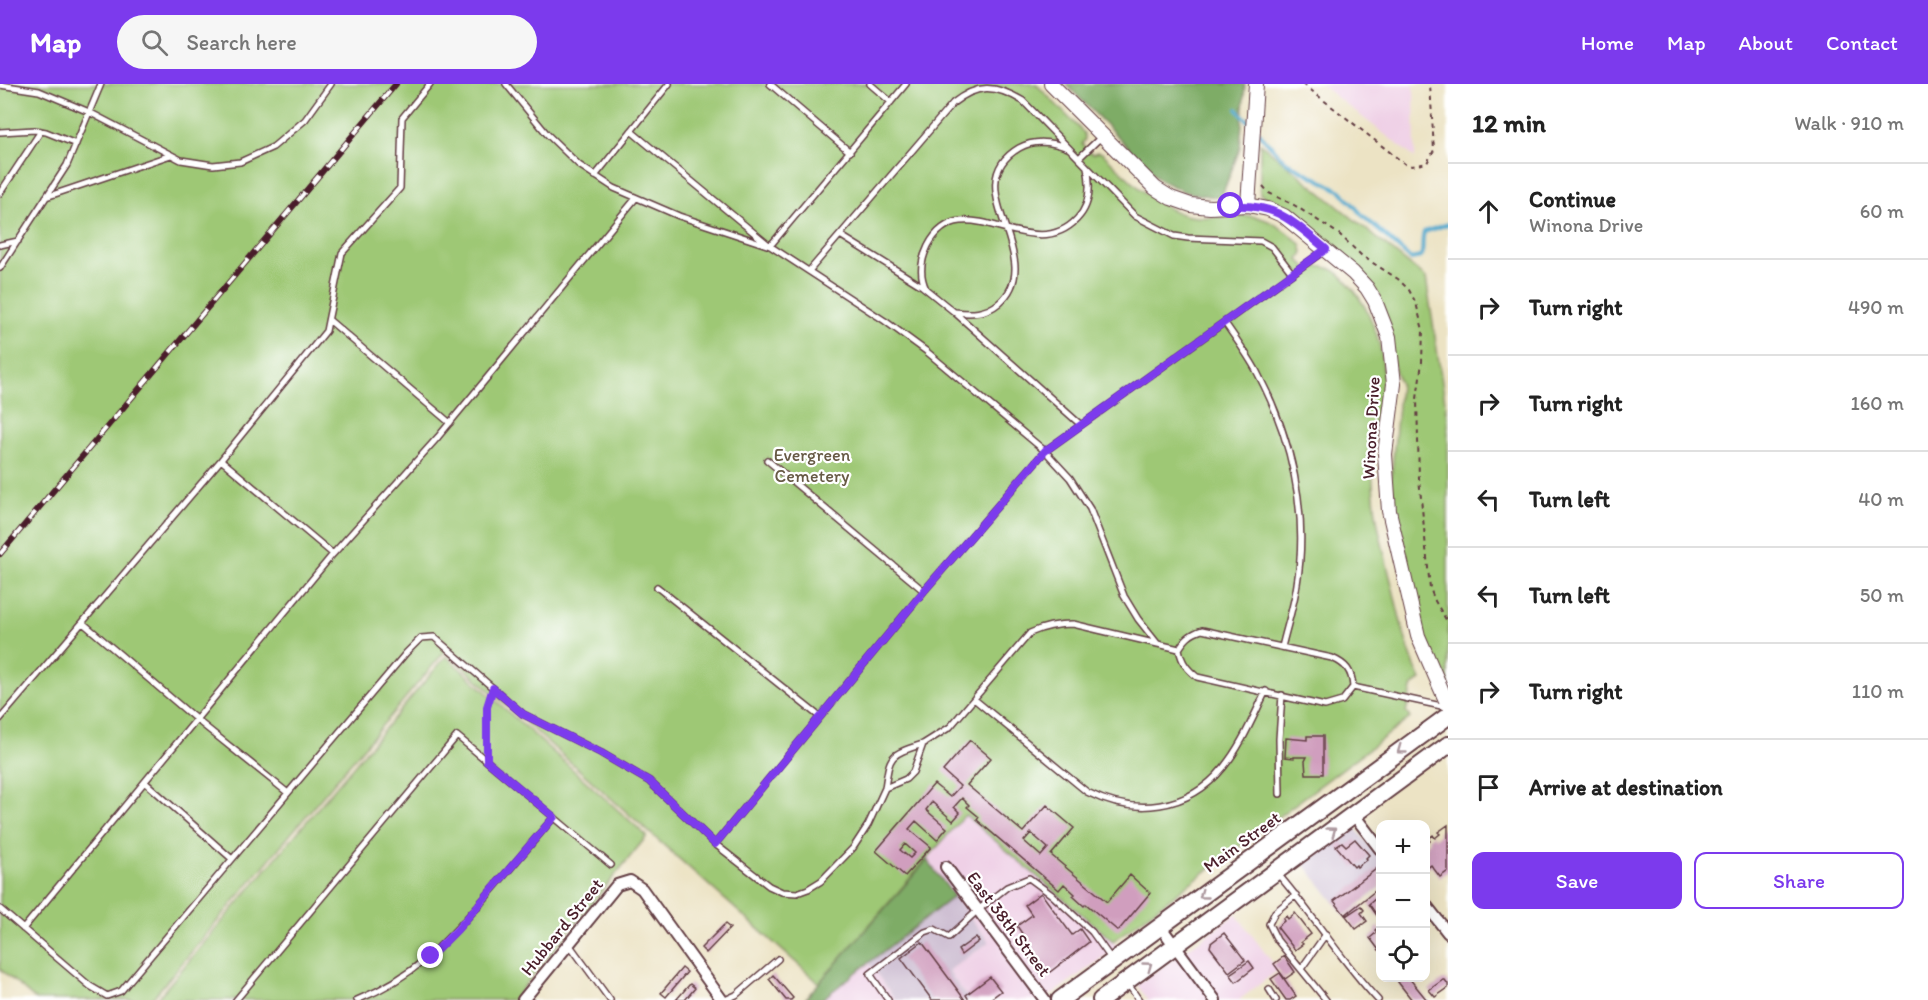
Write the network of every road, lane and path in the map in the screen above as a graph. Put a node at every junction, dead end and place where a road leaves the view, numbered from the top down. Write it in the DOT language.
graph roads {
  1 [pos="101,84"];
  2 [pos="331,84"];
  3 [pos="430,84"];
  4 [pos="506,84"];
  5 [pos="669,84"];
  6 [pos="770,84"];
  7 [pos="870,84"];
  8 [pos="906,84"];
  9 [pos="1051,84"];
  10 [pos="1256,84"];
  11 [pos="1303,84"];
  12 [pos="1430,84"];
  13 [pos="0,85"];
  14 [pos="891,102"];
  15 [pos="89,112"];
  16 [pos="41,131"];
  17 [pos="631,131"];
  18 [pos="0,132"];
  19 [pos="1102,135"];
  20 [pos="76,144"];
  21 [pos="1071,150"];
  22 [pos="850,152"];
  23 [pos="171,155"];
  24 [pos="1079,158"];
  25 [pos="1087,166"];
  26 [pos="595,176"];
  27 [pos="0,193"];
  28 [pos="46,197"];
  29 [pos="636,198"];
  30 [pos="1248,205"];
  31 [pos="1006,228"];
  32 [pos="840,236"];
  33 [pos="18,241"];
  34 [pos="0,245"];
  35 [pos="770,246"];
  36 [pos="1326,249"];
  37 [pos="0,268"];
  38 [pos="809,271"];
  39 [pos="1292,273"];
  40 [pos="927,290"];
  41 [pos="953,311"];
  42 [pos="329,320"];
  43 [pos="1225,322"];
  44 [pos="450,423"];
  45 [pos="1081,425"];
  46 [pos="1045,451"];
  47 [pos="221,460"];
  48 [pos="767,460"];
  49 [pos="333,554"];
  50 [pos="657,587"];
  51 [pos="924,591"];
  52 [pos="82,622"];
  53 [pos="1158,644"];
  54 [pos="1282,647"];
  55 [pos="1179,649"];
  56 [pos="1353,687"];
  57 [pos="493,688"];
  58 [pos="1266,692"];
  59 [pos="1282,695"];
  60 [pos="974,699"];
  61 [pos="1448,706"];
  62 [pos="1448,716"];
  63 [pos="820,717"];
  64 [pos="0,719"];
  65 [pos="196,720"];
  66 [pos="923,744"];
  67 [pos="1448,745"];
  68 [pos="487,761"];
  69 [pos="146,783"];
  70 [pos="885,788"];
  71 [pos="288,793"];
  72 [pos="1280,794"];
  73 [pos="1354,815"];
  74 [pos="554,817"];
  75 [pos="715,844"];
  76 [pos="1376,844"];
  77 [pos="232,859"];
  78 [pos="611,865"];
  79 [pos="946,867"];
  80 [pos="1276,872"];
  81 [pos="1296,895"];
  82 [pos="0,909"];
  83 [pos="978,910"];
  84 [pos="1430,911"];
  85 [pos="1160,926"];
  86 [pos="23,929"];
  87 [pos="1448,933"];
  88 [pos="1326,934"];
  89 [pos="569,944"];
  90 [pos="1175,946"];
  91 [pos="778,959"];
  92 [pos="1113,961"];
  93 [pos="1301,969"];
  94 [pos="1126,982"];
  95 [pos="1269,990"];
  96 [pos="236,1000"];
  97 [pos="357,1000"];
  98 [pos="523,1000"];
  99 [pos="610,1000"];
  100 [pos="724,1000"];
  101 [pos="888,1000"];
  102 [pos="1045,1000"];
  103 [pos="1060,1000"];
  104 [pos="1101,1000"];
  105 [pos="1138,1000"];
  106 [pos="1215,1000"];
  107 [pos="1276,1000"];
  108 [pos="1326,1000"];
  109 [pos="1378,1000"];
  1 -- 15 [label="lane"];
  2 -- 23 [label="lane"];
  3 -- 42 [label="lane"];
  4 -- 26 [label="lane"];
  5 -- 17 [label="lane"];
  6 -- 22 [label="lane"];
  7 -- 14 [label="lane"];
  8 -- 14 [label="lane"];
  9 -- 19 [label="street, Winona Drive"];
  10 -- 30 [label="street"];
  11 -- 12 [label="path"];
  13 -- 15 [label="lane"];
  14 -- 22 [label="lane"];
  15 -- 20 [label="lane"];
  15 -- 23 [label="lane"];
  16 -- 18 [label="lane"];
  16 -- 20 [label="lane"];
  16 -- 27 [label="lane"];
  17 -- 26 [label="lane"];
  17 -- 35 [label="lane"];
  19 -- 24 [label="lane"];
  19 -- 30 [label="street, Winona Drive"];
  20 -- 28 [label="lane"];
  21 -- 24 [label="lane"];
  21 -- 31 [label="lane"];
  21 -- 32 [label="lane"];
  22 -- 35 [label="lane"];
  23 -- 28 [label="lane"];
  24 -- 25 [label="lane"];
  25 -- 31 [label="lane"];
  25 -- 39 [label="lane"];
  26 -- 29 [label="lane"];
  28 -- 33 [label="lane"];
  29 -- 35 [label="lane"];
  29 -- 44 [label="lane"];
  30 -- 36 [label="street, Winona Drive"];
  31 -- 40 [label="lane"];
  31 -- 41 [label="lane"];
  32 -- 38 [label="lane"];
  32 -- 40 [label="lane"];
  33 -- 34 [label="lane"];
  33 -- 37 [label="lane"];
  35 -- 38 [label="lane"];
  36 -- 39 [label="lane"];
  36 -- 61 [label="street, Winona Drive"];
  38 -- 46 [label="lane"];
  39 -- 43 [label="lane"];
  40 -- 41 [label="lane"];
  41 -- 45 [label="lane"];
  42 -- 44 [label="lane"];
  42 -- 47 [label="lane"];
  43 -- 45 [label="lane"];
  43 -- 54 [label="lane"];
  44 -- 49 [label="lane"];
  45 -- 46 [label="lane"];
  46 -- 51 [label="lane"];
  46 -- 53 [label="lane"];
  47 -- 49 [label="lane"];
  47 -- 52 [label="lane"];
  48 -- 51 [label="lane"];
  49 -- 65 [label="lane"];
  50 -- 63 [label="lane"];
  51 -- 63 [label="lane"];
  52 -- 64 [label="lane"];
  52 -- 65 [label="lane"];
  53 -- 55 [label="lane"];
  53 -- 60 [label="lane"];
  54 -- 55 [label="lane"];
  54 -- 56 [label="lane"];
  55 -- 58 [label="lane"];
  56 -- 59 [label="lane"];
  56 -- 61 [label="lane"];
  57 -- 68 [label="path"];
  57 -- 71 [label="lane"];
  57 -- 75 [label="lane"];
  58 -- 59 [label="lane"];
  58 -- 60 [label="lane"];
  59 -- 72 [label="lane"];
  60 -- 66 [label="lane"];
  62 -- 85 [label="main road, Main Street, one-way"];
  63 -- 75 [label="lane"];
  65 -- 69 [label="lane"];
  65 -- 71 [label="lane"];
  66 -- 70 [label="lane"];
  66 -- 70 [label="lane"];
  67 -- 73 [label="main road"];
  68 -- 74 [label="lane"];
  68 -- 96 [label="lane"];
  69 -- 77 [label="lane"];
  69 -- 86 [label="lane"];
  70 -- 75 [label="lane"];
  71 -- 77 [label="lane"];
  73 -- 76 [label="street"];
  80 -- 73 [label="main road, one-way"];
  74 -- 78 [label="lane"];
  74 -- 97 [label="lane"];
  77 -- 86 [label="lane"];
  79 -- 83 [label="street, East 38th Street"];
  80 -- 81 [label="lane"];
  80 -- 90 [label="main road"];
  81 -- 88 [label="lane"];
  81 -- 93 [label="lane"];
  82 -- 86 [label="lane"];
  83 -- 92 [label="lane"];
  83 -- 101 [label="lane"];
  83 -- 102 [label="street, East 38th Street"];
  84 -- 87 [label="street"];
  85 -- 90 [label="street"];
  85 -- 92 [label="main road, Main Street"];
  88 -- 93 [label="lane"];
  88 -- 109 [label="lane"];
  89 -- 98 [label="street, Hubbard Street"];
  89 -- 99 [label="lane"];
  89 -- 100 [label="street, Hubbard Street"];
  94 -- 90 [label="main road, one-way"];
  90 -- 106 [label="street"];
  91 -- 100 [label="lane"];
  92 -- 103 [label="main road, Main Street"];
  93 -- 108 [label="lane"];
  94 -- 104 [label="main road"];
  94 -- 105 [label="lane"];
  95 -- 107 [label="lane"];
}
